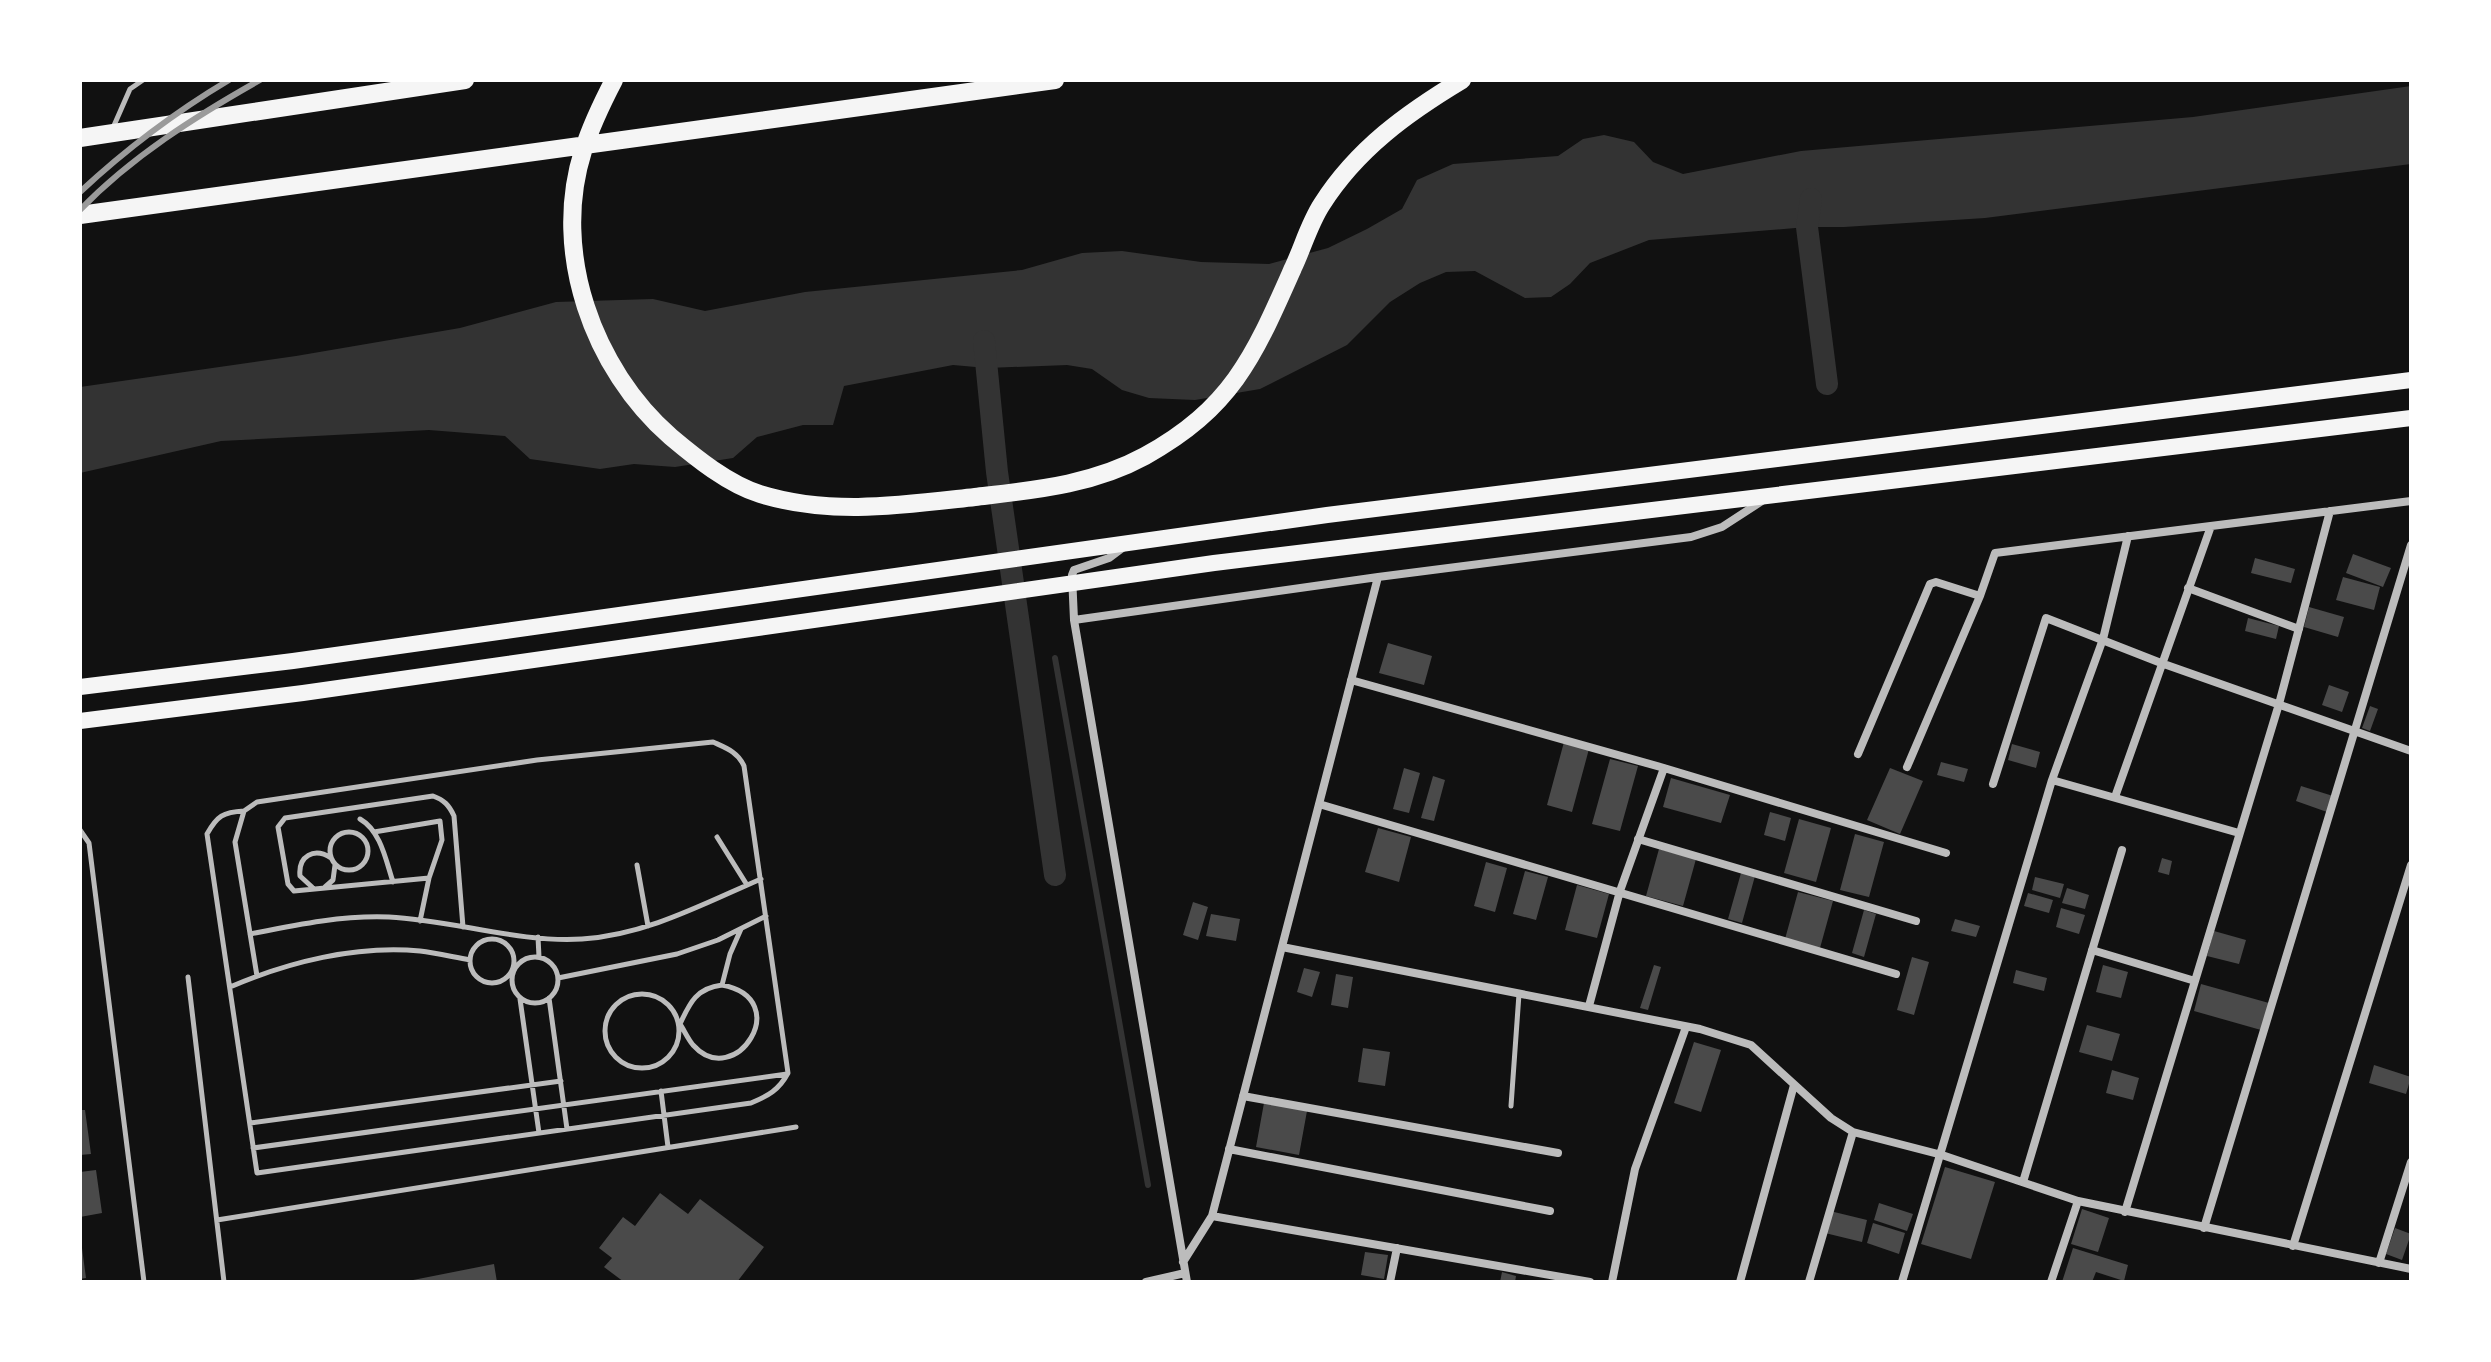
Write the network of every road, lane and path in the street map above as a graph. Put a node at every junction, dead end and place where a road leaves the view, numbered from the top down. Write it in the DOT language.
graph roads {
  1 [pos="143,80"];
  2 [pos="465,80"];
  3 [pos="614,80"];
  4 [pos="1055,80"];
  5 [pos="1462,80"];
  6 [pos="110,134"];
  7 [pos="80,138"];
  8 [pos="80,215"];
  9 [pos="2411,380"];
  10 [pos="2411,418"];
  11 [pos="1770,496"];
  12 [pos="2411,501"];
  13 [pos="2330,511"];
  14 [pos="2211,526"];
  15 [pos="2128,536"];
  16 [pos="1127,544"];
  17 [pos="2411,545"];
  18 [pos="1378,577"];
  19 [pos="2188,588"];
  20 [pos="1980,596"];
  21 [pos="1074,620"];
  22 [pos="2299,629"];
  23 [pos="2103,639"];
  24 [pos="2161,663"];
  25 [pos="1351,680"];
  26 [pos="80,687"];
  27 [pos="2279,704"];
  28 [pos="80,721"];
  29 [pos="2355,731"];
  30 [pos="2411,751"];
  31 [pos="1858,754"];
  32 [pos="1907,767"];
  33 [pos="1664,768"];
  34 [pos="2052,780"];
  35 [pos="1993,784"];
  36 [pos="2115,797"];
  37 [pos="1319,804"];
  38 [pos="244,811"];
  39 [pos="360,819"];
  40 [pos="80,830"];
  41 [pos="374,832"];
  42 [pos="2239,833"];
  43 [pos="717,837"];
  44 [pos="1638,839"];
  45 [pos="2122,850"];
  46 [pos="1946,853"];
  47 [pos="333,861"];
  48 [pos="637,865"];
  49 [pos="2411,865"];
  50 [pos="429,878"];
  51 [pos="761,879"];
  52 [pos="393,882"];
  53 [pos="747,885"];
  54 [pos="320,889"];
  55 [pos="1620,891"];
  56 [pos="766,916"];
  57 [pos="420,921"];
  58 [pos="1916,921"];
  59 [pos="648,926"];
  60 [pos="463,927"];
  61 [pos="741,929"];
  62 [pos="496,932"];
  63 [pos="250,934"];
  64 [pos="538,937"];
  65 [pos="494,939"];
  66 [pos="1282,947"];
  67 [pos="2092,950"];
  68 [pos="539,957"];
  69 [pos="470,960"];
  70 [pos="512,970"];
  71 [pos="1896,974"];
  72 [pos="257,976"];
  73 [pos="188,977"];
  74 [pos="558,978"];
  75 [pos="2195,981"];
  76 [pos="722,985"];
  77 [pos="230,987"];
  78 [pos="1519,993"];
  79 [pos="520,998"];
  80 [pos="549,998"];
  81 [pos="1589,1006"];
  82 [pos="680,1024"];
  83 [pos="1686,1027"];
  84 [pos="788,1073"];
  85 [pos="561,1081"];
  86 [pos="532,1084"];
  87 [pos="1794,1085"];
  88 [pos="661,1091"];
  89 [pos="1243,1096"];
  90 [pos="564,1104"];
  91 [pos="1511,1106"];
  92 [pos="535,1108"];
  93 [pos="663,1116"];
  94 [pos="250,1123"];
  95 [pos="796,1127"];
  96 [pos="567,1129"];
  97 [pos="1853,1132"];
  98 [pos="539,1133"];
  99 [pos="668,1147"];
  100 [pos="253,1148"];
  101 [pos="1229,1149"];
  102 [pos="1558,1153"];
  103 [pos="1942,1155"];
  104 [pos="2411,1162"];
  105 [pos="2023,1182"];
  106 [pos="2078,1201"];
  107 [pos="1550,1211"];
  108 [pos="2125,1212"];
  109 [pos="1212,1216"];
  110 [pos="217,1220"];
  111 [pos="2204,1228"];
  112 [pos="2293,1246"];
  113 [pos="1397,1248"];
  114 [pos="2379,1263"];
  115 [pos="2411,1269"];
  116 [pos="1185,1272"];
  117 [pos="1612,1278"];
  118 [pos="144,1282"];
  119 [pos="224,1282"];
  120 [pos="1146,1282"];
  121 [pos="1390,1282"];
  122 [pos="1590,1282"];
  123 [pos="1620,1282"];
  124 [pos="1740,1282"];
  125 [pos="1809,1282"];
  126 [pos="1902,1282"];
  127 [pos="2051,1282"];
  1 -- 6 [label="lane"];
  2 -- 6 [label="highway"];
  3 -- 5 [label="highway"];
  4 -- 8 [label="highway"];
  6 -- 7 [label="highway"];
  9 -- 16 [label="main road"];
  10 -- 11 [label="main road"];
  11 -- 18 [label="street"];
  11 -- 28 [label="main road"];
  12 -- 13 [label="street"];
  13 -- 14 [label="street"];
  13 -- 22 [label="street"];
  14 -- 15 [label="street"];
  14 -- 19 [label="street"];
  15 -- 20 [label="street"];
  15 -- 23 [label="street"];
  16 -- 21 [label="street"];
  16 -- 26 [label="main road"];
  17 -- 29 [label="street"];
  18 -- 21 [label="street"];
  18 -- 25 [label="street"];
  19 -- 22 [label="street"];
  19 -- 24 [label="street"];
  20 -- 31 [label="street"];
  20 -- 32 [label="street"];
  21 -- 116 [label="street"];
  22 -- 27 [label="street"];
  23 -- 24 [label="street"];
  23 -- 34 [label="street"];
  23 -- 35 [label="street"];
  24 -- 27 [label="street"];
  24 -- 36 [label="street"];
  25 -- 33 [label="street"];
  25 -- 37 [label="street"];
  27 -- 29 [label="street"];
  27 -- 42 [label="street"];
  29 -- 30 [label="street"];
  29 -- 111 [label="street"];
  33 -- 44 [label="street"];
  33 -- 46 [label="street"];
  34 -- 36 [label="street"];
  34 -- 103 [label="street"];
  36 -- 42 [label="street"];
  37 -- 55 [label="street"];
  37 -- 66 [label="street"];
  38 -- 51 [label="lane"];
  38 -- 63 [label="lane"];
  38 -- 77 [label="lane"];
  39 -- 41 [label="lane"];
  40 -- 118 [label="lane"];
  41 -- 50 [label="lane"];
  41 -- 52 [label="lane"];
  42 -- 75 [label="street"];
  43 -- 53 [label="lane"];
  44 -- 55 [label="street"];
  44 -- 58 [label="street"];
  45 -- 67 [label="street"];
  47 -- 47 [label="lane"];
  47 -- 54 [label="lane"];
  47 -- 54 [label="lane"];
  48 -- 59 [label="lane"];
  49 -- 112 [label="street"];
  50 -- 52 [label="lane"];
  50 -- 57 [label="lane"];
  51 -- 53 [label="lane"];
  51 -- 56 [label="lane"];
  52 -- 54 [label="lane"];
  53 -- 59 [label="lane"];
  54 -- 60 [label="lane"];
  55 -- 71 [label="street"];
  55 -- 81 [label="street"];
  56 -- 61 [label="lane"];
  56 -- 84 [label="lane"];
  57 -- 60 [label="lane"];
  57 -- 63 [label="lane"];
  59 -- 64 [label="lane"];
  60 -- 62 [label="lane"];
  61 -- 74 [label="lane"];
  61 -- 76 [label="lane"];
  62 -- 64 [label="lane"];
  62 -- 65 [label="lane"];
  63 -- 72 [label="lane"];
  64 -- 68 [label="lane"];
  65 -- 69 [label="lane"];
  65 -- 70 [label="lane"];
  66 -- 78 [label="street"];
  66 -- 89 [label="street"];
  67 -- 75 [label="street"];
  67 -- 105 [label="street"];
  68 -- 70 [label="lane"];
  68 -- 74 [label="lane"];
  69 -- 70 [label="lane"];
  69 -- 72 [label="lane"];
  70 -- 79 [label="lane"];
  72 -- 77 [label="lane"];
  73 -- 110 [label="lane"];
  74 -- 80 [label="lane"];
  75 -- 108 [label="street"];
  76 -- 82 [label="lane"];
  76 -- 82 [label="lane"];
  77 -- 94 [label="lane"];
  78 -- 81 [label="street"];
  78 -- 91 [label="lane"];
  79 -- 80 [label="lane"];
  79 -- 86 [label="lane"];
  80 -- 85 [label="lane"];
  81 -- 83 [label="street"];
  82 -- 82 [label="lane"];
  83 -- 87 [label="street"];
  83 -- 117 [label="street"];
  84 -- 88 [label="lane"];
  84 -- 93 [label="lane"];
  85 -- 86 [label="lane"];
  85 -- 90 [label="lane"];
  86 -- 92 [label="lane"];
  86 -- 94 [label="lane"];
  87 -- 97 [label="street"];
  87 -- 124 [label="street"];
  88 -- 90 [label="lane"];
  88 -- 93 [label="lane"];
  89 -- 101 [label="street"];
  89 -- 102 [label="street"];
  90 -- 92 [label="lane"];
  90 -- 96 [label="lane"];
  92 -- 98 [label="lane"];
  92 -- 100 [label="lane"];
  93 -- 96 [label="lane"];
  93 -- 99 [label="lane"];
  94 -- 100 [label="lane"];
  95 -- 99 [label="lane"];
  96 -- 98 [label="lane"];
  97 -- 103 [label="street"];
  97 -- 125 [label="street"];
  98 -- 100 [label="lane"];
  99 -- 110 [label="lane"];
  101 -- 107 [label="street"];
  101 -- 109 [label="street"];
  103 -- 105 [label="street"];
  103 -- 126 [label="street"];
  104 -- 114 [label="street"];
  105 -- 106 [label="street"];
  106 -- 108 [label="street"];
  106 -- 127 [label="street"];
  108 -- 111 [label="street"];
  109 -- 113 [label="street"];
  109 -- 116 [label="street"];
  110 -- 119 [label="lane"];
  111 -- 112 [label="street"];
  112 -- 114 [label="street"];
  113 -- 121 [label="street"];
  113 -- 122 [label="street"];
  114 -- 115 [label="street"];
  116 -- 120 [label="street"];
  117 -- 123 [label="street"];
}
